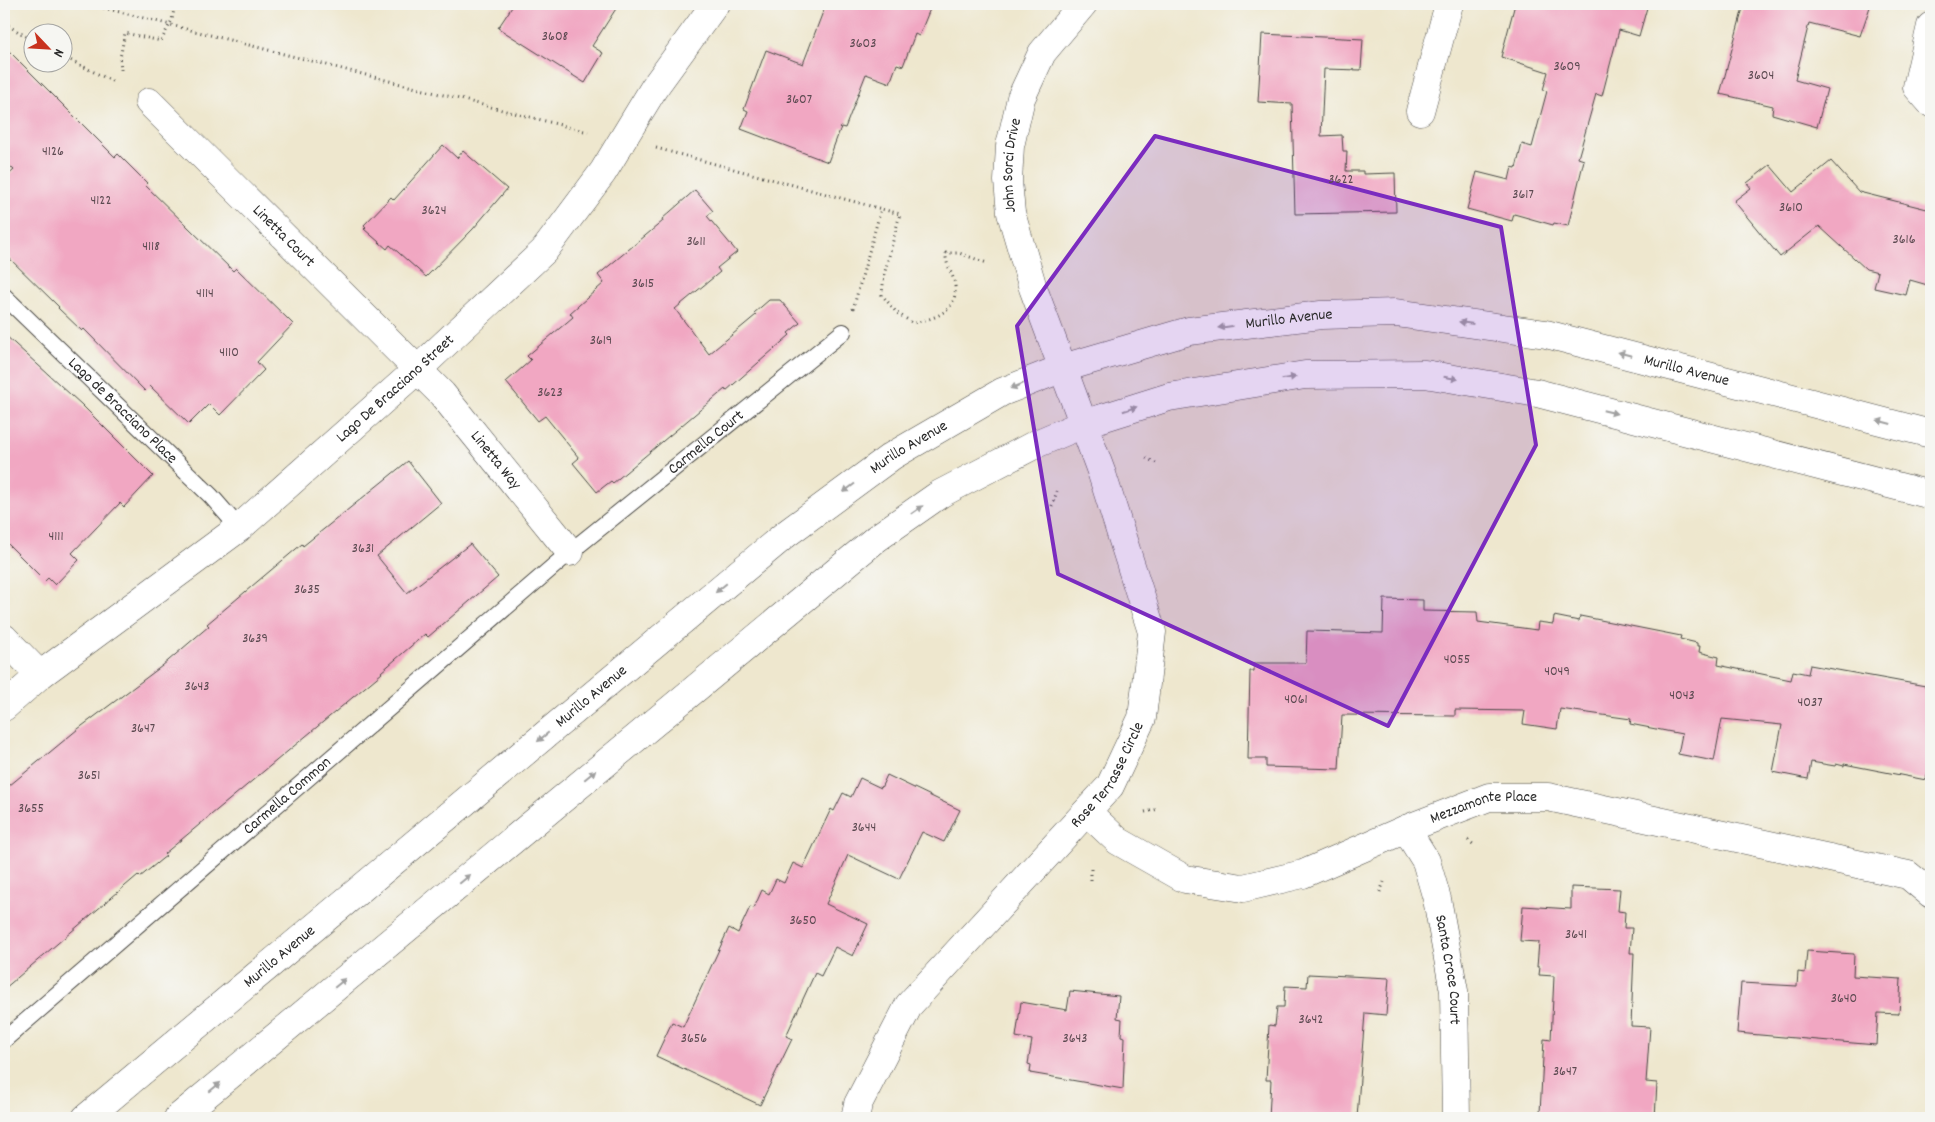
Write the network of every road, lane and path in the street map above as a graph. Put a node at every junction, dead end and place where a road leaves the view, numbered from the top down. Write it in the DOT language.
graph roads {
  1 [pos="88,4"];
  2 [pos="175,4"];
  3 [pos="716,4"];
  4 [pos="1082,4"];
  5 [pos="1449,4"];
  6 [pos="4,23"];
  7 [pos="170,25"];
  8 [pos="1931,26"];
  9 [pos="22,34"];
  10 [pos="72,61"];
  11 [pos="121,70"];
  12 [pos="114,82"];
  13 [pos="149,102"];
  14 [pos="1931,103"];
  15 [pos="1420,111"];
  16 [pos="588,132"];
  17 [pos="656,148"];
  18 [pos="881,209"];
  19 [pos="988,263"];
  20 [pos="4,296"];
  21 [pos="843,332"];
  22 [pos="1063,368"];
  23 [pos="417,370"];
  24 [pos="1083,424"];
  25 [pos="1931,434"];
  26 [pos="1146,458"];
  27 [pos="1156,463"];
  28 [pos="1057,491"];
  29 [pos="1931,495"];
  30 [pos="1052,506"];
  31 [pos="238,528"];
  32 [pos="570,552"];
  33 [pos="4,638"];
  34 [pos="40,675"];
  35 [pos="4,706"];
  36 [pos="1158,809"];
  37 [pos="1087,812"];
  38 [pos="1145,812"];
  39 [pos="1406,829"];
  40 [pos="1467,840"];
  41 [pos="1474,845"];
  42 [pos="1091,869"];
  43 [pos="1091,882"];
  44 [pos="1384,882"];
  45 [pos="1380,892"];
  46 [pos="1931,894"];
  47 [pos="4,1040"];
  48 [pos="86,1118"];
  49 [pos="178,1118"];
  50 [pos="855,1118"];
  51 [pos="1456,1118"];
  1 -- 7 [label="path"];
  2 -- 7 [label="path"];
  3 -- 23 [label="street, Lago De Bracciano Street"];
  4 -- 22 [label="street, John Sorci Drive"];
  5 -- 15 [label="street"];
  6 -- 9 [label="path"];
  7 -- 11 [label="path"];
  7 -- 16 [label="path"];
  8 -- 14 [label="street"];
  10 -- 12 [label="path"];
  13 -- 23 [label="street, Linetta Court"];
  17 -- 18 [label="path"];
  18 -- 19 [label="path"];
  18 -- 21 [label="path"];
  20 -- 31 [label="lane, Lago de Bracciano Place"];
  21 -- 32 [label="lane, Carmella Court"];
  22 -- 24 [label="street, Rose Terrasse Circle"];
  25 -- 22 [label="street, Murillo Avenue, one-way"];
  22 -- 48 [label="street, Murillo Avenue, one-way"];
  23 -- 31 [label="street, Lago De Bracciano Street"];
  23 -- 32 [label="street, Linetta Way"];
  24 -- 29 [label="street, one-way"];
  24 -- 37 [label="street, Rose Terrasse Circle"];
  49 -- 24 [label="street, one-way"];
  26 -- 27 [label="path"];
  28 -- 30 [label="path"];
  31 -- 34 [label="street, Lago De Bracciano Street"];
  32 -- 47 [label="lane, Carmella Common"];
  33 -- 34 [label="street"];
  34 -- 35 [label="street, Lago De Bracciano Street"];
  36 -- 38 [label="path"];
  37 -- 39 [label="street, Mezzamonte Place"];
  37 -- 50 [label="street, Rose Terrasse Circle"];
  39 -- 46 [label="street, Mezzamonte Place"];
  39 -- 51 [label="street, Santa Croce Court"];
  40 -- 41 [label="path"];
  42 -- 43 [label="path"];
  44 -- 45 [label="path"];
}
